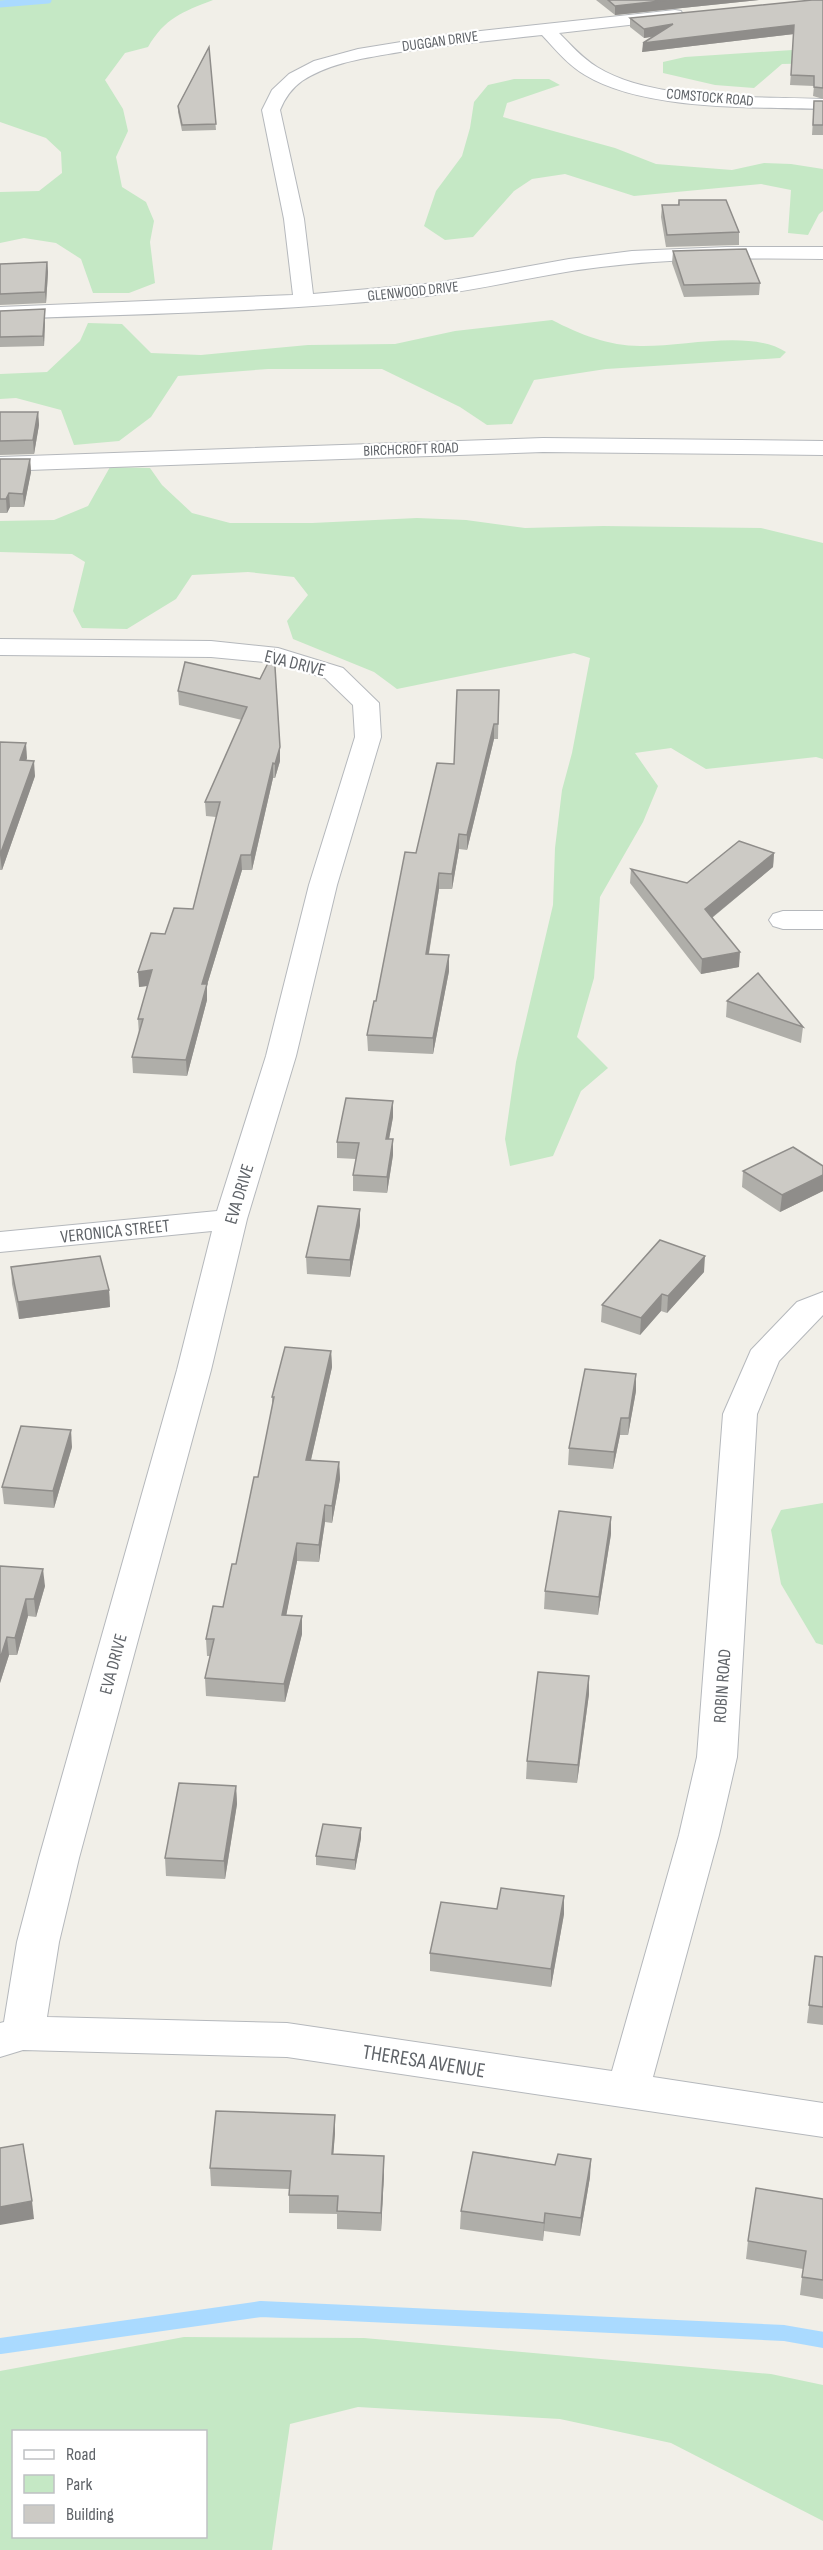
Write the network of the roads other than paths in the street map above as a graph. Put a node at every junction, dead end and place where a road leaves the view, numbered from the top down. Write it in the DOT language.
graph roads {
  1 [pos="688,14"];
  2 [pos="546,28"];
  3 [pos="823,104"];
  4 [pos="823,253"];
  5 [pos="304,301"];
  6 [pos="0,313"];
  7 [pos="823,448"];
  8 [pos="0,464"];
  9 [pos="0,647"];
  10 [pos="783,920"];
  11 [pos="823,920"];
  12 [pos="231,1219"];
  13 [pos="0,1242"];
  14 [pos="823,1302"];
  15 [pos="12,2036"];
  16 [pos="628,2091"];
  17 [pos="823,2120"];
  1 -- 2 [label="street, DUGGAN DRIVE"];
  2 -- 3 [label="street, COMSTOCK ROAD"];
  2 -- 5 [label="street, DUGGAN DRIVE"];
  4 -- 5 [label="street, GLENWOOD DRIVE"];
  5 -- 6 [label="street, GLENWOOD DRIVE"];
  7 -- 8 [label="street, BIRCHCROFT ROAD"];
  9 -- 12 [label="street, EVA DRIVE"];
  10 -- 11 [label="street"];
  12 -- 13 [label="street, VERONICA STREET"];
  12 -- 15 [label="street, EVA DRIVE"];
  14 -- 16 [label="street, ROBIN ROAD"];
  15 -- 16 [label="street, THERESA AVENUE"];
  16 -- 17 [label="street, THERESA AVENUE"];
}
